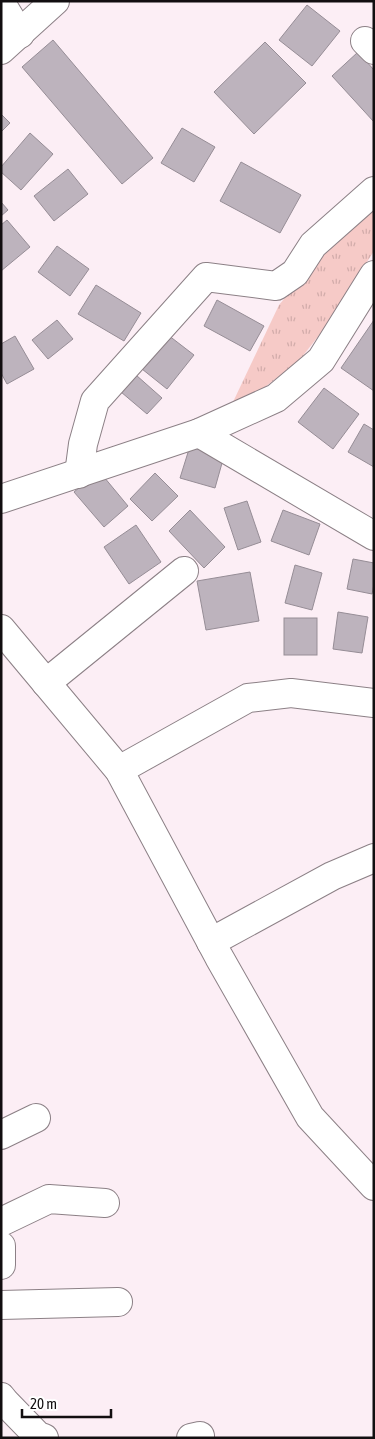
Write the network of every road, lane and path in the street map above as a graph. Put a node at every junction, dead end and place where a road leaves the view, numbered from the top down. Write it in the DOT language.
graph roads {
  1 [pos="56,1"];
  2 [pos="1,3"];
  3 [pos="10,42"];
  4 [pos="374,191"];
  5 [pos="374,275"];
  6 [pos="365,308"];
  7 [pos="199,433"];
  8 [pos="79,474"];
  9 [pos="1,499"];
  10 [pos="374,536"];
  11 [pos="184,572"];
  12 [pos="1,629"];
  13 [pos="46,683"];
  14 [pos="374,704"];
  15 [pos="119,770"];
  16 [pos="374,858"];
  17 [pos="211,942"];
  18 [pos="36,1118"];
  19 [pos="1,1135"];
  20 [pos="374,1186"];
  21 [pos="105,1203"];
  22 [pos="1,1222"];
  23 [pos="1,1246"];
  24 [pos="1,1265"];
  25 [pos="118,1302"];
  26 [pos="1,1305"];
  27 [pos="1,1396"];
  28 [pos="44,1438"];
  1 -- 3 [label="street"];
  2 -- 3 [label="street"];
  4 -- 8 [label="street"];
  5 -- 6 [label="street"];
  6 -- 7 [label="street"];
  7 -- 8 [label="street"];
  7 -- 10 [label="street"];
  8 -- 9 [label="street"];
  11 -- 13 [label="street"];
  12 -- 13 [label="street"];
  13 -- 15 [label="street"];
  14 -- 15 [label="street"];
  15 -- 17 [label="street"];
  16 -- 17 [label="street"];
  17 -- 20 [label="street"];
  18 -- 19 [label="street"];
  21 -- 22 [label="street"];
  23 -- 24 [label="street"];
  25 -- 26 [label="street"];
  27 -- 28 [label="street"];
}
